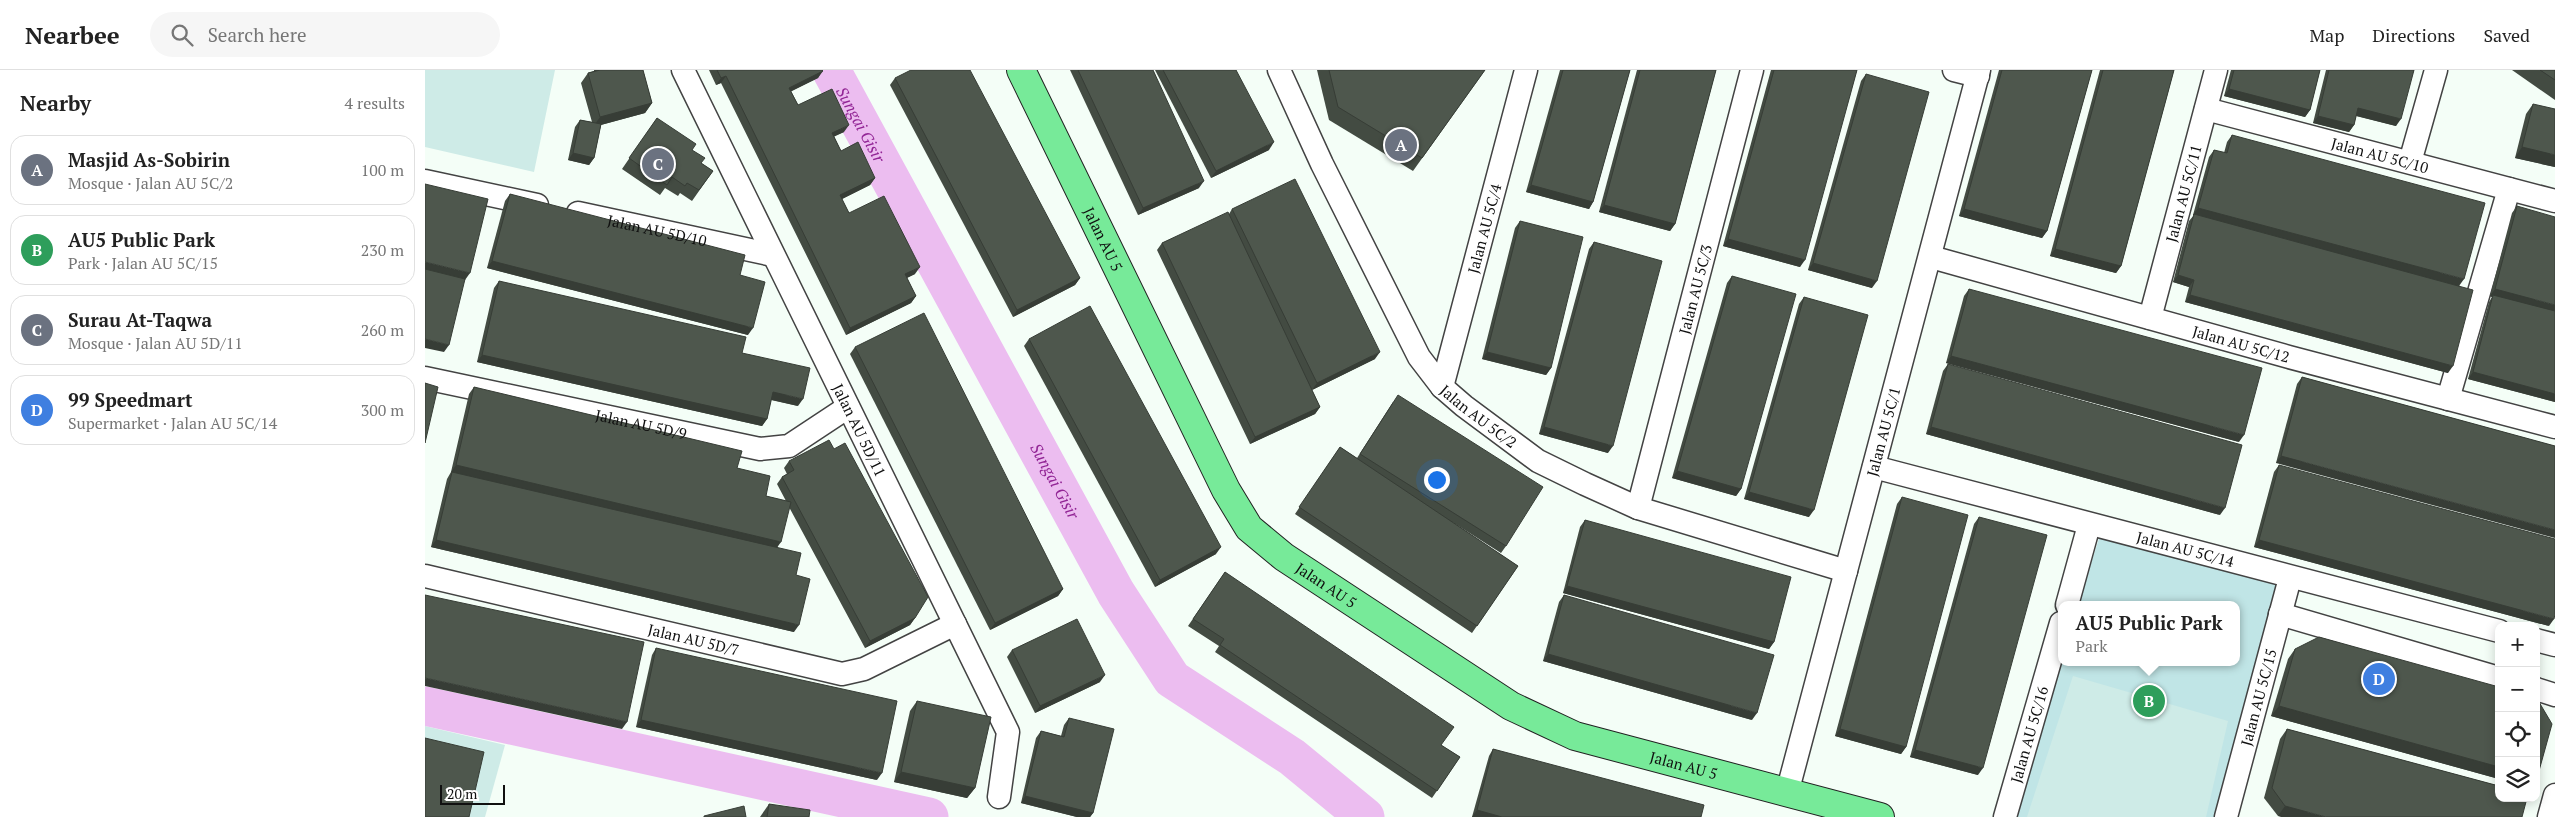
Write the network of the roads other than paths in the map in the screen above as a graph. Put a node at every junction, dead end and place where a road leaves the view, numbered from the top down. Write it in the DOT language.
graph roads {
  1 [pos="683,70"];
  2 [pos="1021,70"];
  3 [pos="1279,70"];
  4 [pos="1526,70"];
  5 [pos="1752,70"];
  6 [pos="1954,70"];
  7 [pos="2216,70"];
  8 [pos="2436,70"];
  9 [pos="1979,73"];
  10 [pos="2206,109"];
  11 [pos="2410,162"];
  12 [pos="425,181"];
  13 [pos="2509,189"];
  14 [pos="2555,201"];
  15 [pos="773,255"];
  16 [pos="1931,257"];
  17 [pos="2150,318"];
  18 [pos="425,378"];
  19 [pos="1442,387"];
  20 [pos="2448,399"];
  21 [pos="848,407"];
  22 [pos="2555,427"];
  23 [pos="1874,467"];
  24 [pos="1638,508"];
  25 [pos="2089,525"];
  26 [pos="1846,572"];
  27 [pos="425,576"];
  28 [pos="2290,578"];
  29 [pos="2068,601"];
  30 [pos="2280,614"];
  31 [pos="955,624"];
  32 [pos="2495,630"];
  33 [pos="2058,632"];
  34 [pos="2540,641"];
  35 [pos="2555,645"];
  36 [pos="2495,677"];
  37 [pos="2540,690"];
  38 [pos="2555,695"];
  39 [pos="1787,793"];
  40 [pos="2555,795"];
  41 [pos="999,797"];
  42 [pos="1880,817"];
  43 [pos="2005,817"];
  44 [pos="2226,817"];
  45 [pos="2549,817"];
  1 -- 15 [label="street, Jalan AU 5D/11"];
  2 -- 39 [label="main road, Jalan AU 5"];
  3 -- 19 [label="street, Jalan AU 5C/2"];
  4 -- 19 [label="street, Jalan AU 5C/4"];
  5 -- 24 [label="street, Jalan AU 5C/3"];
  6 -- 9 [label="street"];
  7 -- 10 [label="street, Jalan AU 5C/11"];
  8 -- 11 [label="street"];
  9 -- 16 [label="street, Jalan AU 5C/1"];
  10 -- 11 [label="street, Jalan AU 5C/10"];
  10 -- 17 [label="street, Jalan AU 5C/11"];
  11 -- 13 [label="street, Jalan AU 5C/10"];
  12 -- 15 [label="street, Jalan AU 5D/10"];
  13 -- 14 [label="street, Jalan AU 5C/10"];
  13 -- 20 [label="street"];
  15 -- 21 [label="street, Jalan AU 5D/11"];
  16 -- 17 [label="street, Jalan AU 5C/12"];
  16 -- 23 [label="street, Jalan AU 5C/1"];
  17 -- 20 [label="street, Jalan AU 5C/12"];
  18 -- 21 [label="street, Jalan AU 5D/9"];
  19 -- 24 [label="street, Jalan AU 5C/2"];
  20 -- 22 [label="street, Jalan AU 5C/12"];
  21 -- 31 [label="street, Jalan AU 5D/11"];
  23 -- 25 [label="street, Jalan AU 5C/14"];
  23 -- 26 [label="street, Jalan AU 5C/1"];
  24 -- 26 [label="street, Jalan AU 5C/2"];
  25 -- 28 [label="street, Jalan AU 5C/14"];
  25 -- 29 [label="street"];
  26 -- 39 [label="street, Jalan AU 5C/1"];
  27 -- 31 [label="street, Jalan AU 5D/7"];
  28 -- 30 [label="street, Jalan AU 5C/15"];
  28 -- 32 [label="street, Jalan AU 5C/14"];
  30 -- 36 [label="street"];
  30 -- 44 [label="street, Jalan AU 5C/15"];
  31 -- 41 [label="street, Jalan AU 5D/11"];
  33 -- 43 [label="street, Jalan AU 5C/16"];
  34 -- 35 [label="street"];
  37 -- 38 [label="street"];
  39 -- 42 [label="main road, Jalan AU 5"];
  40 -- 45 [label="street"];
}
